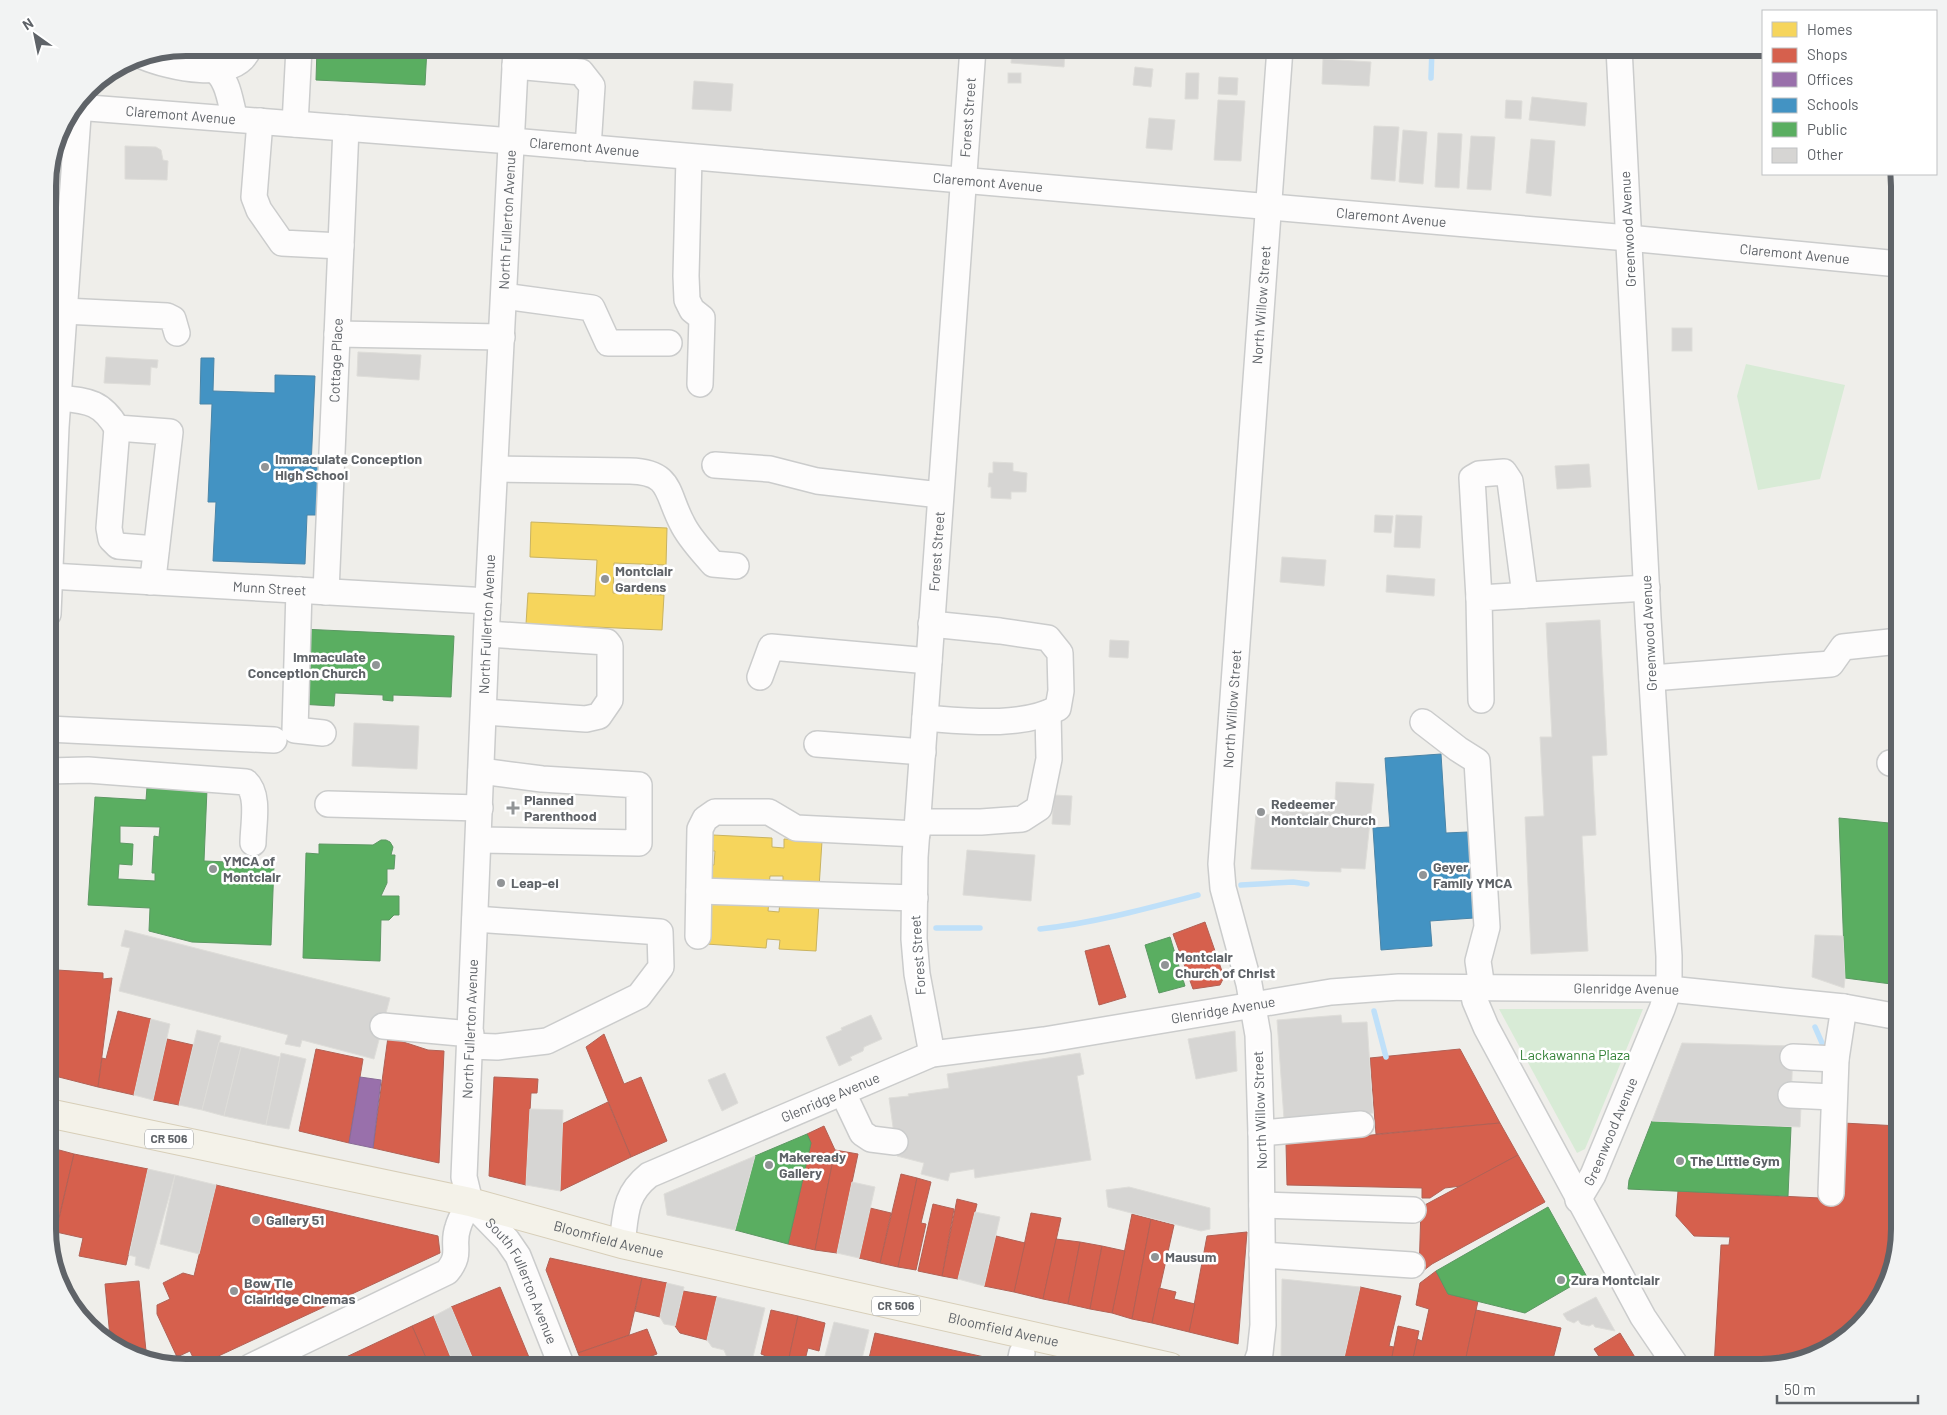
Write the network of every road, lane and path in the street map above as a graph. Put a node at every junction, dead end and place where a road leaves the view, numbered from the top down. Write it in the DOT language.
graph roads {
  1 [pos="245,56"];
  2 [pos="299,56"];
  3 [pos="972,56"];
  4 [pos="1280,56"];
  5 [pos="1620,56"];
  6 [pos="515,57"];
  7 [pos="153,61"];
  8 [pos="213,69"];
  9 [pos="84,106"];
  10 [pos="77,116"];
  11 [pos="235,119"];
  12 [pos="260,121"];
  13 [pos="295,124"];
  14 [pos="346,128"];
  15 [pos="512,141"];
  16 [pos="588,148"];
  17 [pos="689,157"];
  18 [pos="962,182"];
  19 [pos="1270,208"];
  20 [pos="1628,238"];
  21 [pos="341,246"];
  22 [pos="1891,263"];
  23 [pos="504,296"];
  24 [pos="64,310"];
  25 [pos="177,333"];
  26 [pos="337,334"];
  27 [pos="502,337"];
  28 [pos="669,343"];
  29 [pos="700,384"];
  30 [pos="58,398"];
  31 [pos="57,403"];
  32 [pos="117,428"];
  33 [pos="715,465"];
  34 [pos="495,469"];
  35 [pos="940,495"];
  36 [pos="156,549"];
  37 [pos="736,566"];
  38 [pos="57,576"];
  39 [pos="150,582"];
  40 [pos="1647,588"];
  41 [pos="299,590"];
  42 [pos="326,592"];
  43 [pos="1525,595"];
  44 [pos="1479,598"];
  45 [pos="488,601"];
  46 [pos="931,624"];
  47 [pos="487,634"];
  48 [pos="1891,642"];
  49 [pos="929,661"];
  50 [pos="760,677"];
  51 [pos="1652,678"];
  52 [pos="1481,700"];
  53 [pos="484,712"];
  54 [pos="1048,713"];
  55 [pos="925,718"];
  56 [pos="1423,722"];
  57 [pos="57,729"];
  58 [pos="323,734"];
  59 [pos="274,740"];
  60 [pos="817,744"];
  61 [pos="923,752"];
  62 [pos="57,771"];
  63 [pos="481,771"];
  64 [pos="328,804"];
  65 [pos="480,808"];
  66 [pos="917,828"];
  67 [pos="479,840"];
  68 [pos="253,843"];
  69 [pos="699,891"];
  70 [pos="915,898"];
  71 [pos="475,919"];
  72 [pos="698,936"];
  73 [pos="1477,988"];
  74 [pos="1669,989"];
  75 [pos="1254,1004"];
  76 [pos="1844,1008"];
  77 [pos="1891,1016"];
  78 [pos="383,1026"];
  79 [pos="470,1040"];
  80 [pos="932,1054"];
  81 [pos="1793,1057"];
  82 [pos="1836,1059"];
  83 [pos="843,1093"];
  84 [pos="1791,1095"];
  85 [pos="1833,1097"];
  86 [pos="57,1115"];
  87 [pos="1361,1124"];
  88 [pos="1262,1132"];
  89 [pos="894,1134"];
  90 [pos="1831,1192"];
  91 [pos="1578,1200"];
  92 [pos="470,1202"];
  93 [pos="1262,1206"];
  94 [pos="1413,1210"];
  95 [pos="622,1244"];
  96 [pos="1262,1255"];
  97 [pos="1412,1265"];
  98 [pos="268,1359"];
  99 [pos="558,1359"];
  100 [pos="1130,1359"];
  101 [pos="1257,1359"];
  102 [pos="1671,1359"];
  1 -- 8 [label="street"];
  2 -- 13 [label="street"];
  3 -- 18 [label="street, Forest Street"];
  4 -- 19 [label="street, North Willow Street"];
  5 -- 20 [label="street, Greenwood Avenue"];
  6 -- 15 [label="street, North Fullerton Avenue"];
  6 -- 16 [label="street"];
  7 -- 8 [label="street"];
  8 -- 11 [label="street"];
  9 -- 11 [label="street, Claremont Avenue"];
  10 -- 24 [label="street"];
  11 -- 12 [label="street, Claremont Avenue"];
  12 -- 13 [label="street, Claremont Avenue"];
  12 -- 21 [label="street"];
  13 -- 14 [label="street, Claremont Avenue"];
  14 -- 15 [label="street, Claremont Avenue"];
  14 -- 21 [label="street, Cottage Place"];
  15 -- 16 [label="street, Claremont Avenue"];
  15 -- 23 [label="street, North Fullerton Avenue"];
  16 -- 17 [label="street, Claremont Avenue"];
  17 -- 18 [label="street, Claremont Avenue"];
  17 -- 29 [label="street"];
  18 -- 19 [label="street, Claremont Avenue"];
  18 -- 35 [label="street, Forest Street"];
  19 -- 20 [label="street, Claremont Avenue"];
  19 -- 75 [label="street, North Willow Street"];
  20 -- 22 [label="street, Claremont Avenue"];
  20 -- 40 [label="street, Greenwood Avenue"];
  21 -- 26 [label="street, Cottage Place"];
  23 -- 27 [label="street, North Fullerton Avenue"];
  23 -- 28 [label="street"];
  24 -- 25 [label="street"];
  24 -- 30 [label="street"];
  26 -- 27 [label="street"];
  26 -- 42 [label="street, Cottage Place"];
  27 -- 34 [label="street, North Fullerton Avenue"];
  30 -- 31 [label="street"];
  30 -- 32 [label="street"];
  32 -- 36 [label="street"];
  32 -- 36 [label="street"];
  33 -- 35 [label="street"];
  34 -- 37 [label="street"];
  34 -- 45 [label="street, North Fullerton Avenue"];
  35 -- 46 [label="street, Forest Street"];
  36 -- 39 [label="street"];
  38 -- 39 [label="street, Munn Street"];
  39 -- 41 [label="street, Munn Street"];
  40 -- 43 [label="street"];
  40 -- 51 [label="street, Greenwood Avenue"];
  41 -- 42 [label="street, Munn Street"];
  41 -- 58 [label="street"];
  42 -- 45 [label="street, Munn Street"];
  43 -- 44 [label="street"];
  43 -- 44 [label="street"];
  44 -- 52 [label="street"];
  45 -- 47 [label="street, North Fullerton Avenue"];
  46 -- 49 [label="street, Forest Street"];
  46 -- 54 [label="street"];
  47 -- 53 [label="street, North Fullerton Avenue"];
  47 -- 53 [label="street"];
  48 -- 51 [label="street"];
  49 -- 50 [label="street"];
  49 -- 55 [label="street, Forest Street"];
  51 -- 74 [label="street, Greenwood Avenue"];
  53 -- 63 [label="street, North Fullerton Avenue"];
  54 -- 55 [label="street"];
  54 -- 66 [label="street"];
  55 -- 61 [label="street, Forest Street"];
  56 -- 73 [label="street"];
  57 -- 59 [label="street"];
  60 -- 61 [label="street"];
  61 -- 66 [label="street, Forest Street"];
  62 -- 68 [label="street"];
  63 -- 65 [label="street, North Fullerton Avenue"];
  63 -- 67 [label="street"];
  64 -- 65 [label="street"];
  65 -- 67 [label="street, North Fullerton Avenue"];
  66 -- 69 [label="street"];
  66 -- 70 [label="street, Forest Street"];
  67 -- 71 [label="street, North Fullerton Avenue"];
  69 -- 70 [label="street"];
  69 -- 72 [label="street"];
  70 -- 80 [label="street, Forest Street"];
  71 -- 79 [label="street, North Fullerton Avenue"];
  71 -- 79 [label="street"];
  73 -- 74 [label="street, Glenridge Avenue"];
  73 -- 75 [label="street, Glenridge Avenue"];
  73 -- 91 [label="street"];
  74 -- 76 [label="street, Glenridge Avenue"];
  74 -- 91 [label="street, Greenwood Avenue"];
  75 -- 80 [label="street, Glenridge Avenue"];
  75 -- 88 [label="street, North Willow Street"];
  76 -- 77 [label="street, Glenridge Avenue"];
  76 -- 82 [label="street"];
  78 -- 79 [label="street"];
  79 -- 92 [label="street, North Fullerton Avenue"];
  80 -- 83 [label="street, Glenridge Avenue"];
  81 -- 82 [label="street"];
  82 -- 85 [label="street"];
  83 -- 89 [label="street"];
  83 -- 95 [label="street, Glenridge Avenue"];
  84 -- 85 [label="street"];
  85 -- 90 [label="street"];
  86 -- 92 [label="main road, Bloomfield Avenue / CR 506"];
  87 -- 88 [label="street"];
  88 -- 93 [label="street, North Willow Street"];
  91 -- 102 [label="street"];
  92 -- 95 [label="main road, Bloomfield Avenue / CR 506"];
  92 -- 98 [label="street"];
  92 -- 99 [label="street, South Fullerton Avenue"];
  93 -- 94 [label="street"];
  93 -- 96 [label="street, North Willow Street"];
  95 -- 100 [label="main road, Bloomfield Avenue / CR 506"];
  96 -- 97 [label="street"];
  96 -- 101 [label="street, North Willow Street"];
}
